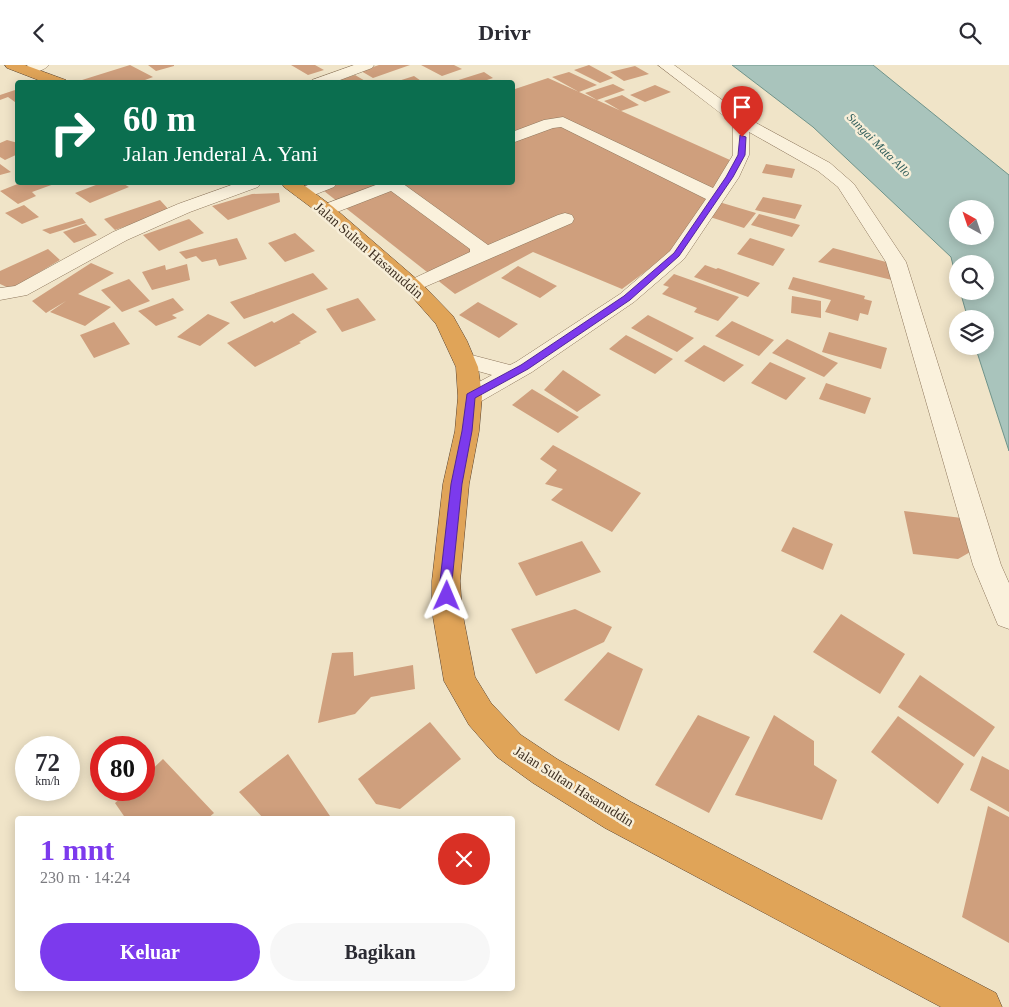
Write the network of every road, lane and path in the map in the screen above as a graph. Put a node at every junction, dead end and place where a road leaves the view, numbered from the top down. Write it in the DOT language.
graph roads {
  1 [pos="12,65"];
  2 [pos="42,65"];
  3 [pos="367,65"];
  4 [pos="665,65"];
  5 [pos="27,70"];
  6 [pos="53,80"];
  7 [pos="325,80"];
  8 [pos="741,121"];
  9 [pos="515,136"];
  10 [pos="247,185"];
  11 [pos="383,185"];
  12 [pos="394,185"];
  13 [pos="312,192"];
  14 [pos="716,196"];
  15 [pos="564,219"];
  16 [pos="480,255"];
  17 [pos="413,286"];
  18 [pos="0,294"];
  19 [pos="464,360"];
  20 [pos="513,373"];
  21 [pos="470,397"];
  22 [pos="1009,617"];
  23 [pos="982,1007"];
  1 -- 5 [label="highway"];
  2 -- 5 [label="street"];
  3 -- 7 [label="street"];
  4 -- 8 [label="street"];
  5 -- 6 [label="highway"];
  8 -- 14 [label="street"];
  8 -- 22 [label="street"];
  9 -- 14 [label="street"];
  10 -- 18 [label="street"];
  11 -- 13 [label="street"];
  12 -- 16 [label="street"];
  13 -- 17 [label="highway, Jalan Sultan Hasanuddin"];
  14 -- 20 [label="street"];
  15 -- 16 [label="street"];
  16 -- 17 [label="street"];
  17 -- 19 [label="highway, Jalan Sultan Hasanuddin"];
  19 -- 20 [label="street"];
  19 -- 21 [label="highway, Jalan Sultan Hasanuddin"];
  20 -- 21 [label="street"];
  21 -- 23 [label="highway, Jalan Sultan Hasanuddin"];
}
